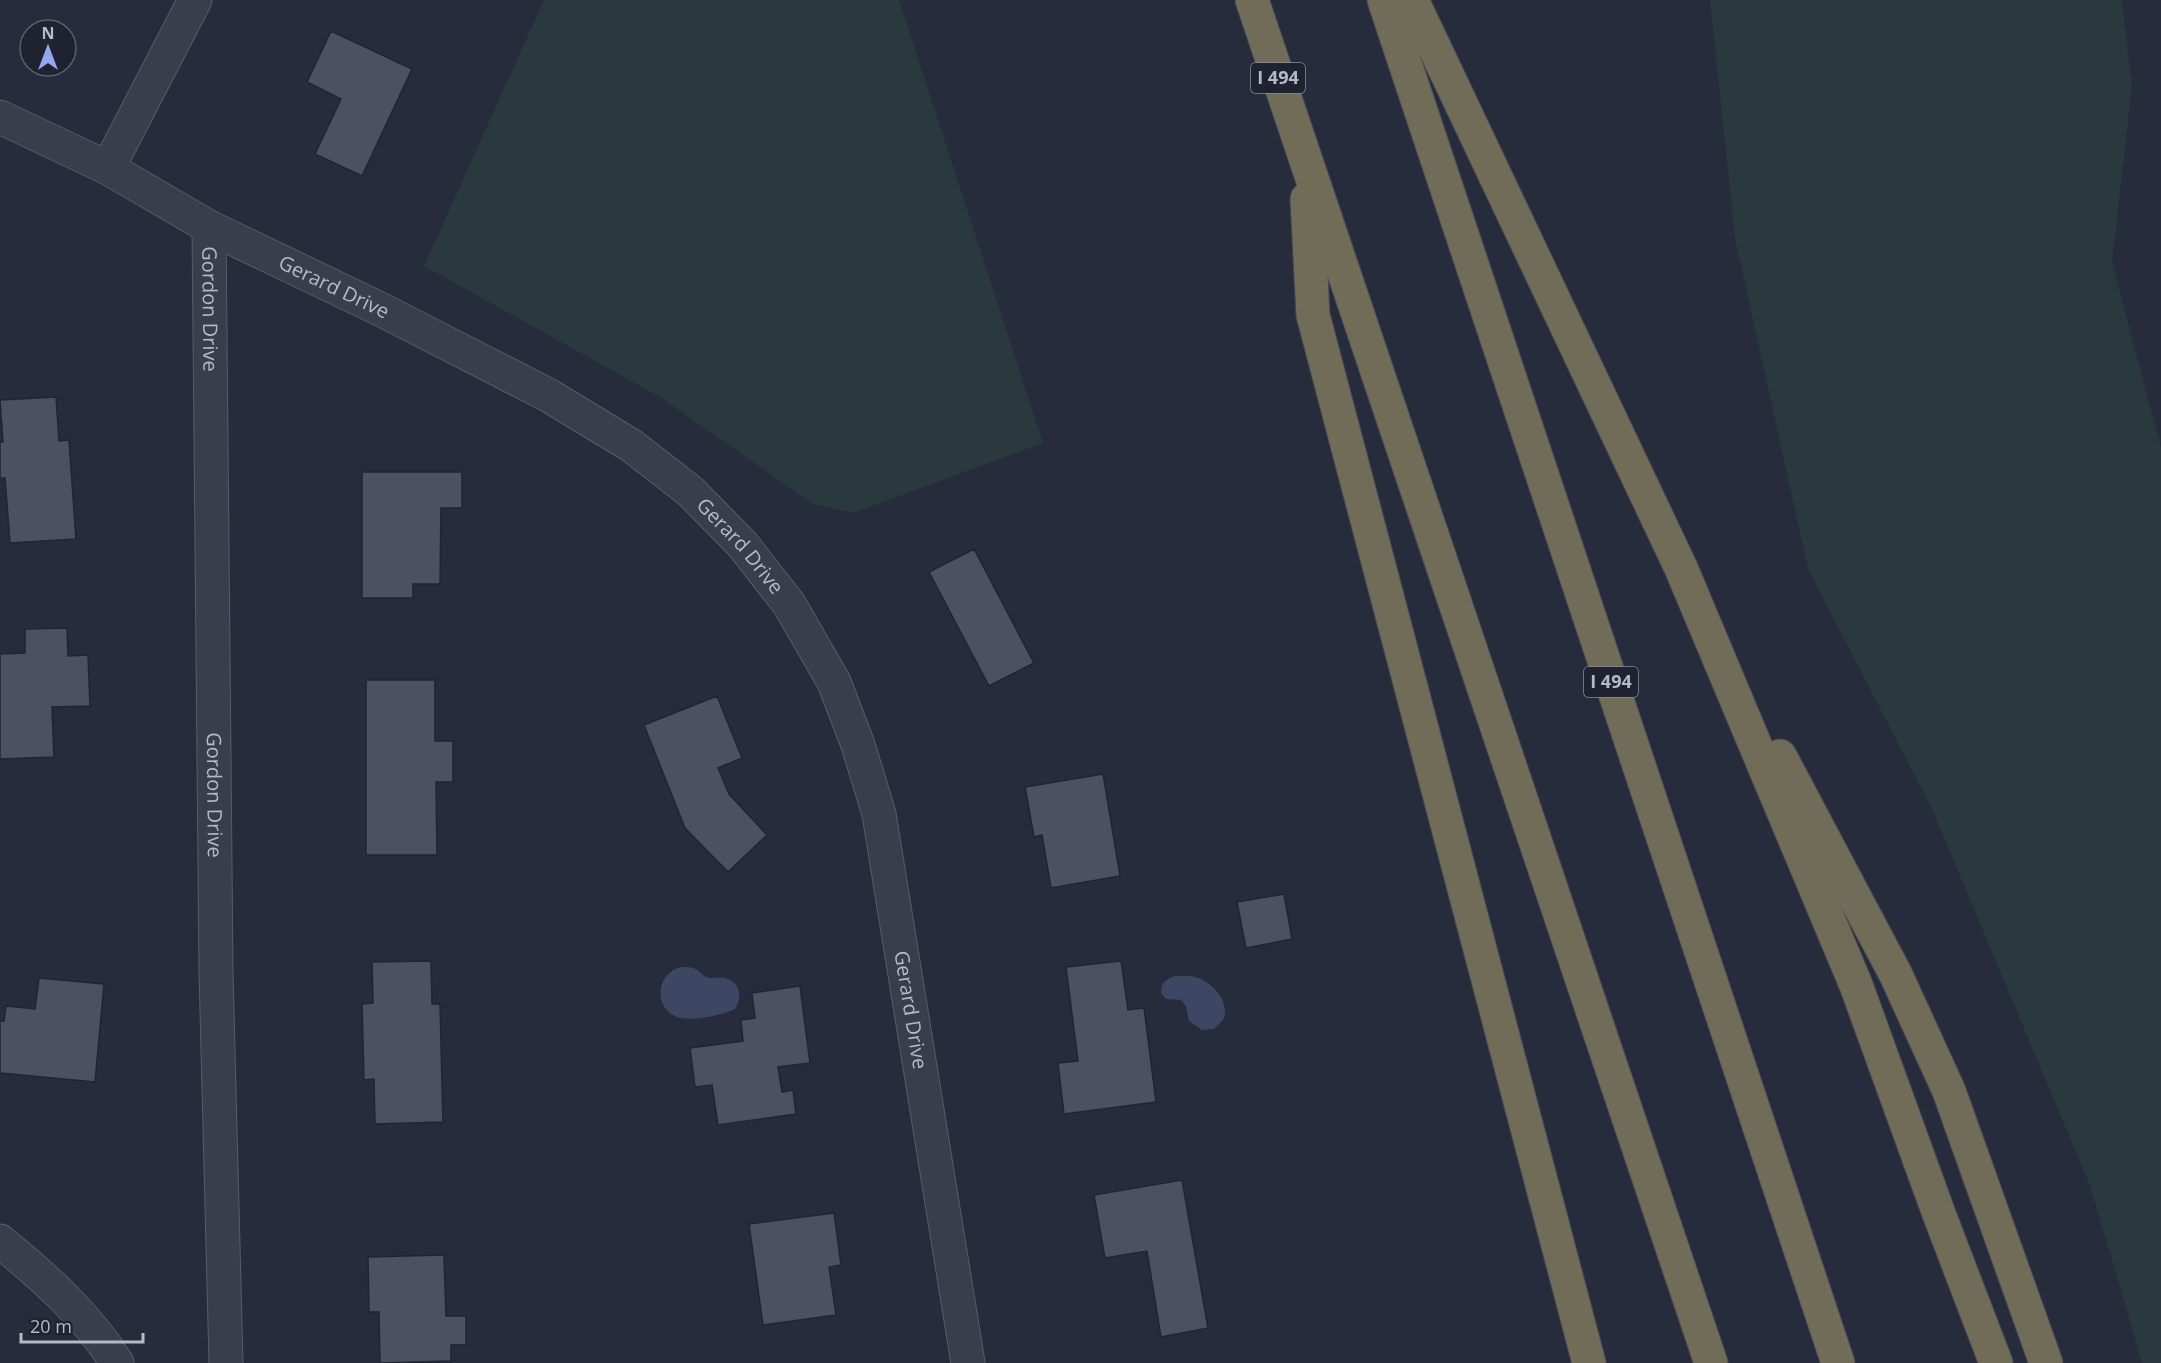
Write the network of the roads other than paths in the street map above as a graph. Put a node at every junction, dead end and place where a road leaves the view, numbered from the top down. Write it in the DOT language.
graph roads {
  1 [pos="195,0"];
  2 [pos="1252,0"];
  3 [pos="1384,0"];
  4 [pos="1412,0"];
  5 [pos="0,117"];
  6 [pos="1304,156"];
  7 [pos="108,168"];
  8 [pos="209,227"];
  9 [pos="1681,568"];
  10 [pos="0,1241"];
  11 [pos="117,1363"];
  12 [pos="226,1363"];
  13 [pos="968,1363"];
  14 [pos="1589,1363"];
  15 [pos="1710,1363"];
  16 [pos="1838,1363"];
  17 [pos="1996,1363"];
  18 [pos="2046,1363"];
  1 -- 7 [label="street"];
  2 -- 6 [label="highway, I 494"];
  3 -- 16 [label="highway, I 494"];
  4 -- 9 [label="highway"];
  5 -- 7 [label="street, Gerard Drive"];
  6 -- 14 [label="highway"];
  6 -- 15 [label="highway, I 494"];
  7 -- 8 [label="street, Gerard Drive"];
  8 -- 12 [label="street, Gordon Drive"];
  8 -- 13 [label="street, Gerard Drive"];
  9 -- 17 [label="highway"];
  9 -- 18 [label="highway"];
  10 -- 11 [label="street"];
}
